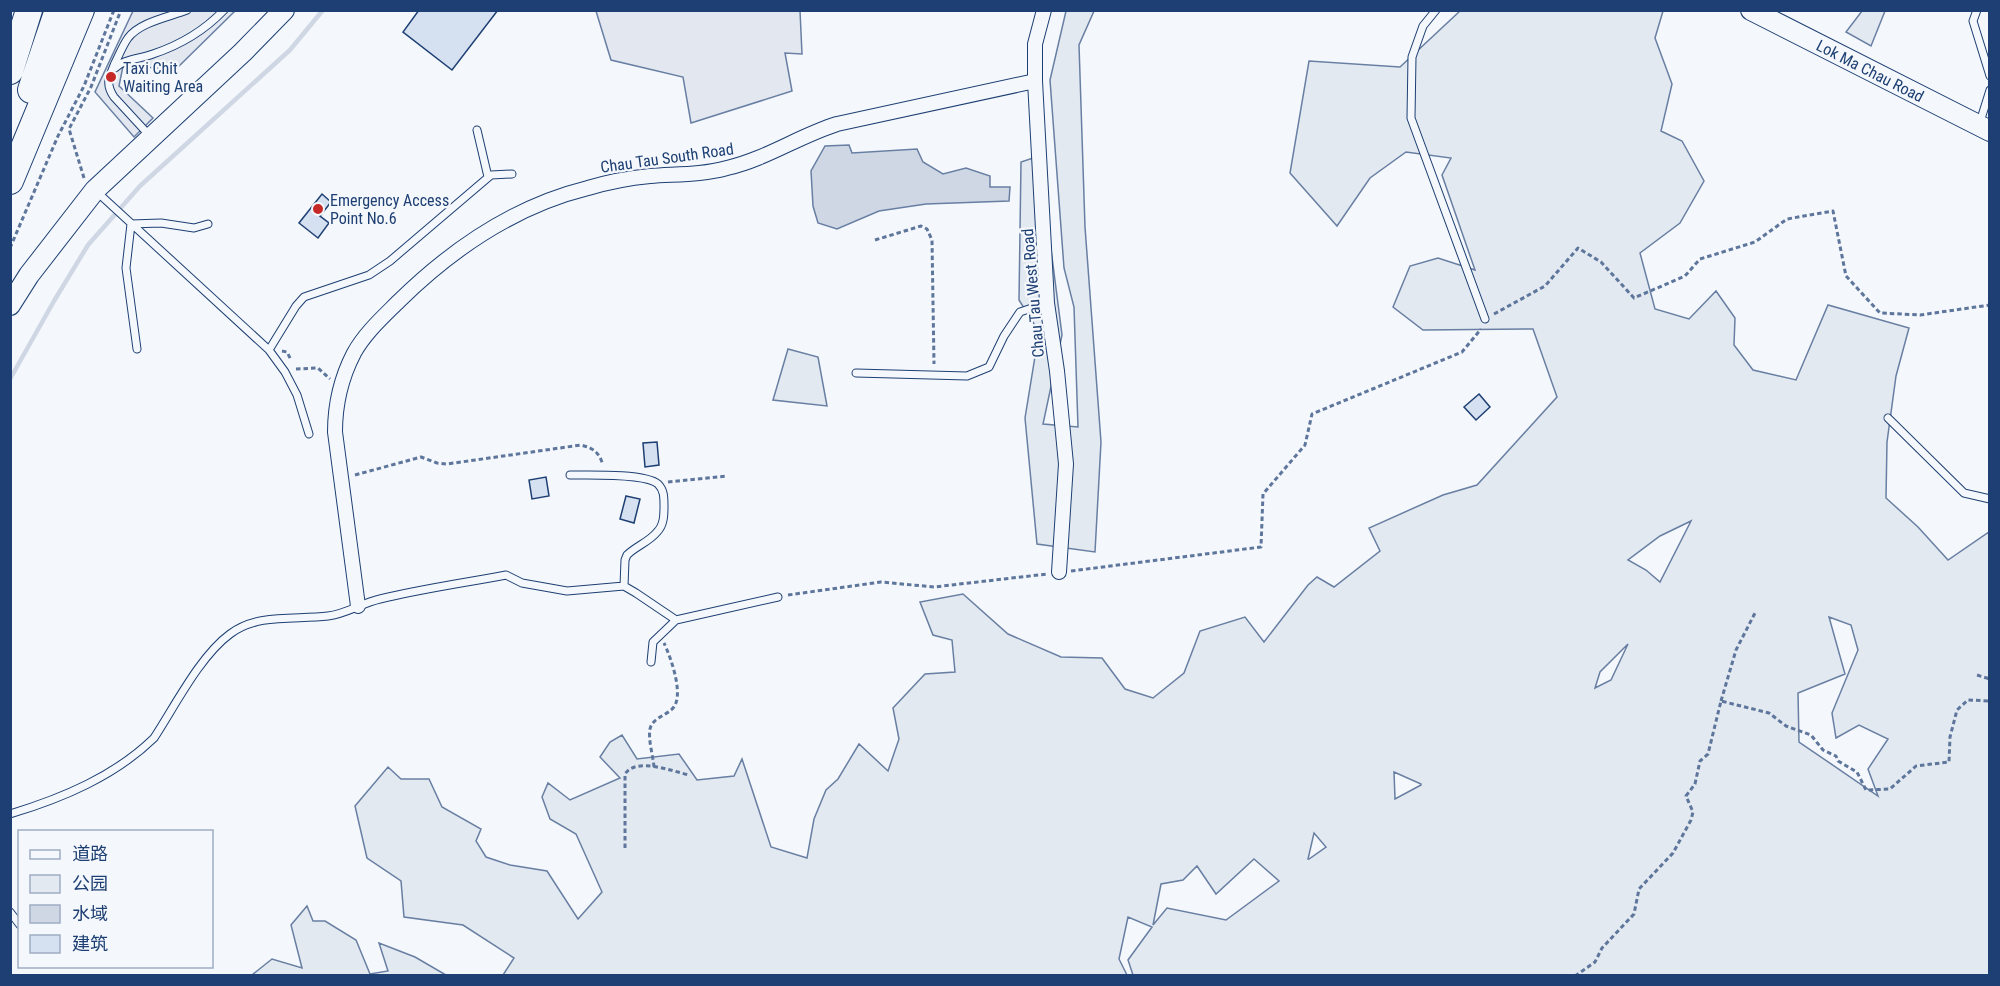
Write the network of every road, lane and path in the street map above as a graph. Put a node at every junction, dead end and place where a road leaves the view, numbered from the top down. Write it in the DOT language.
graph roads {
  1 [pos="29,10"];
  2 [pos="58,10"];
  3 [pos="81,10"];
  4 [pos="114,10"];
  5 [pos="121,10"];
  6 [pos="187,10"];
  7 [pos="224,10"];
  8 [pos="284,10"];
  9 [pos="1044,10"];
  10 [pos="1436,10"];
  11 [pos="1751,10"];
  12 [pos="1977,10"];
  13 [pos="10,71"];
  14 [pos="111,72"];
  15 [pos="1989,76"];
  16 [pos="1035,81"];
  17 [pos="1989,90"];
  18 [pos="1984,128"];
  19 [pos="477,130"];
  20 [pos="152,138"];
  21 [pos="10,142"];
  22 [pos="512,174"];
  23 [pos="488,177"];
  24 [pos="10,181"];
  25 [pos="91,187"];
  26 [pos="131,224"];
  27 [pos="208,224"];
  28 [pos="875,240"];
  29 [pos="10,248"];
  30 [pos="1047,303"];
  31 [pos="10,305"];
  32 [pos="1989,305"];
  33 [pos="1485,319"];
  34 [pos="137,349"];
  35 [pos="269,350"];
  36 [pos="856,373"];
  37 [pos="934,375"];
  38 [pos="340,388"];
  39 [pos="1888,418"];
  40 [pos="309,434"];
  41 [pos="570,475"];
  42 [pos="606,475"];
  43 [pos="727,476"];
  44 [pos="341,478"];
  45 [pos="657,483"];
  46 [pos="1989,499"];
  47 [pos="1059,572"];
  48 [pos="624,586"];
  49 [pos="778,597"];
  50 [pos="358,606"];
  51 [pos="1756,611"];
  52 [pos="676,620"];
  53 [pos="660,633"];
  54 [pos="651,662"];
  55 [pos="1977,675"];
  56 [pos="1989,679"];
  57 [pos="1721,700"];
  58 [pos="1989,701"];
  59 [pos="654,767"];
  60 [pos="689,775"];
  61 [pos="10,814"];
  62 [pos="625,848"];
  63 [pos="1575,975"];
  1 -- 13 [label="highway"];
  2 -- 21 [label="highway"];
  3 -- 24 [label="highway"];
  4 -- 29 [label="path"];
  5 -- 25 [label="path"];
  6 -- 14 [label="lane"];
  7 -- 14 [label="lane"];
  8 -- 20 [label="main road"];
  9 -- 16 [label="street, Chau Tau West Road"];
  10 -- 33 [label="lane"];
  11 -- 18 [label="main road, Lok Ma Chau Road"];
  12 -- 15 [label="lane"];
  14 -- 20 [label="lane"];
  16 -- 30 [label="street, Chau Tau West Road"];
  16 -- 38 [label="street, Chau Tau South Road"];
  17 -- 18 [label="lane"];
  19 -- 23 [label="lane"];
  20 -- 25 [label="main road"];
  22 -- 23 [label="lane"];
  23 -- 35 [label="lane"];
  25 -- 26 [label="lane"];
  25 -- 31 [label="main road"];
  26 -- 27 [label="lane"];
  26 -- 34 [label="lane"];
  26 -- 35 [label="lane"];
  28 -- 37 [label="path"];
  30 -- 37 [label="lane"];
  30 -- 47 [label="street, Chau Tau West Road"];
  32 -- 33 [label="path"];
  33 -- 47 [label="path"];
  35 -- 38 [label="path"];
  35 -- 40 [label="lane"];
  36 -- 37 [label="lane"];
  38 -- 44 [label="street, Chau Tau South Road"];
  39 -- 46 [label="lane"];
  41 -- 42 [label="lane"];
  42 -- 44 [label="path"];
  42 -- 45 [label="lane"];
  43 -- 45 [label="path"];
  44 -- 50 [label="street, Chau Tau South Road"];
  45 -- 48 [label="lane"];
  47 -- 49 [label="path"];
  48 -- 50 [label="lane"];
  48 -- 52 [label="lane"];
  49 -- 52 [label="lane"];
  50 -- 61 [label="lane"];
  51 -- 57 [label="path"];
  52 -- 53 [label="lane"];
  53 -- 54 [label="lane"];
  53 -- 59 [label="path"];
  55 -- 56 [label="path"];
  57 -- 58 [label="path"];
  57 -- 63 [label="path"];
  59 -- 60 [label="path"];
  59 -- 62 [label="path"];
}
